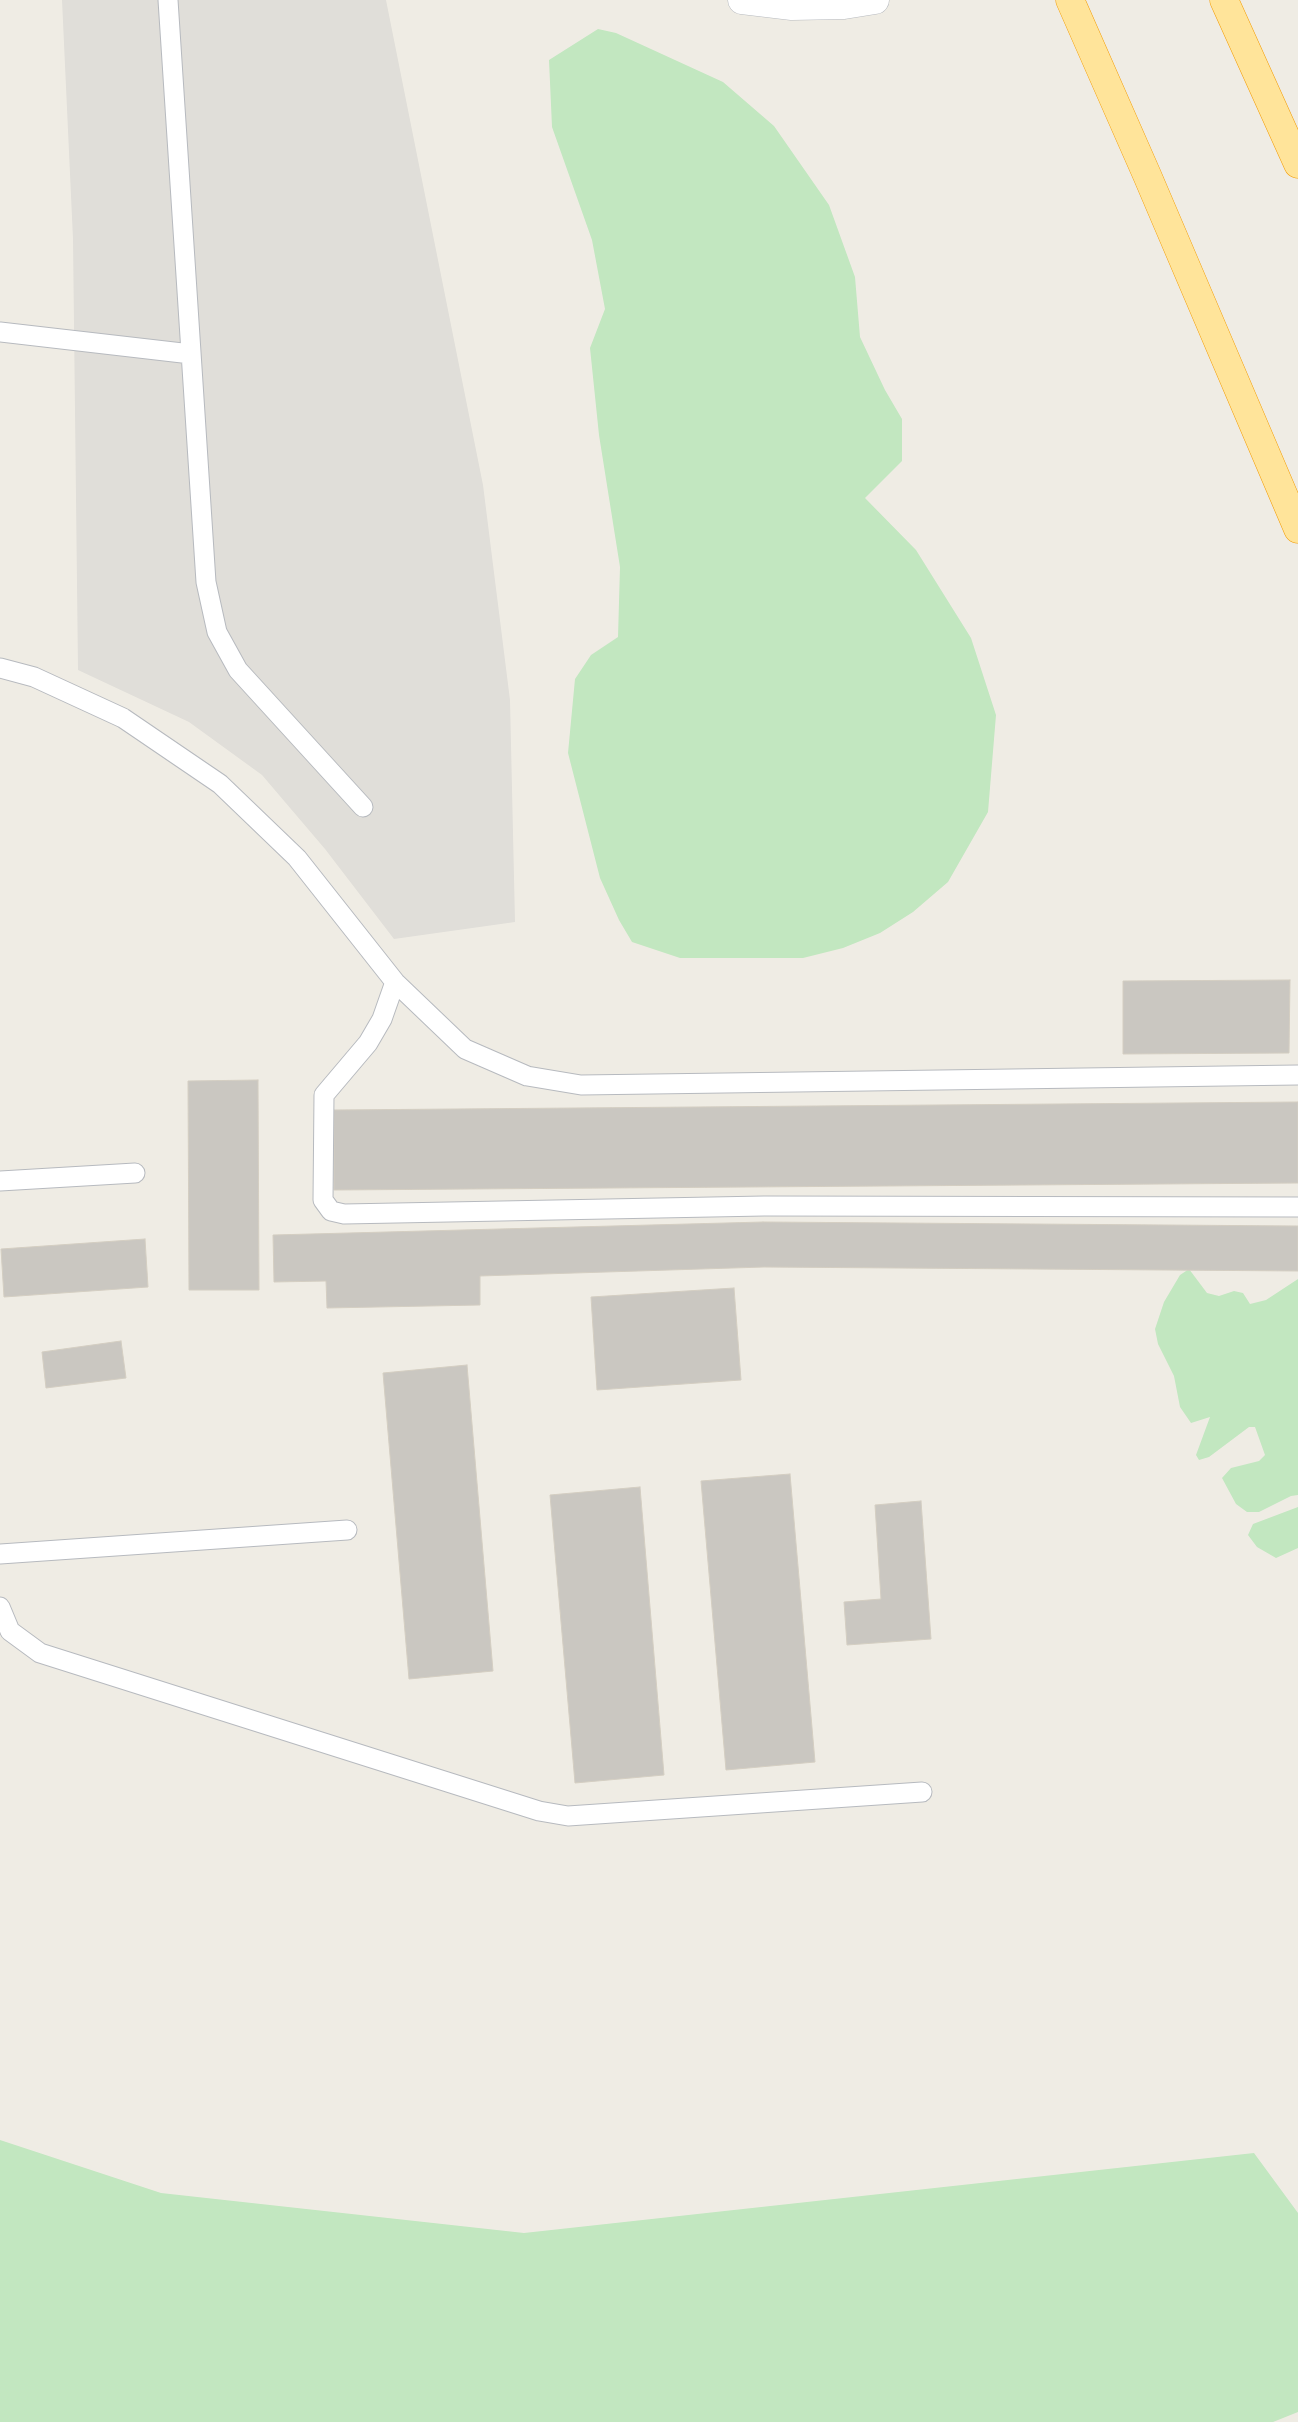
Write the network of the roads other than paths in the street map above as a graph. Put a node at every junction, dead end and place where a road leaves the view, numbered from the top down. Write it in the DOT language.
graph roads {
  1 [pos="168,0"];
  2 [pos="742,0"];
  3 [pos="875,0"];
  4 [pos="1070,0"];
  5 [pos="1224,0"];
  6 [pos="1298,164"];
  7 [pos="0,332"];
  8 [pos="191,354"];
  9 [pos="1298,529"];
  10 [pos="0,668"];
  11 [pos="363,807"];
  12 [pos="395,982"];
  13 [pos="1298,1075"];
  14 [pos="135,1173"];
  15 [pos="0,1180"];
  16 [pos="1298,1206"];
  17 [pos="347,1530"];
  18 [pos="0,1554"];
  19 [pos="0,1607"];
  20 [pos="922,1792"];
  1 -- 8 [label="lane"];
  2 -- 3 [label="street"];
  4 -- 9 [label="highway"];
  5 -- 6 [label="highway"];
  7 -- 8 [label="lane"];
  8 -- 11 [label="lane"];
  10 -- 12 [label="lane"];
  12 -- 13 [label="lane"];
  12 -- 16 [label="lane"];
  14 -- 15 [label="lane"];
  17 -- 18 [label="lane"];
  19 -- 20 [label="lane"];
}
